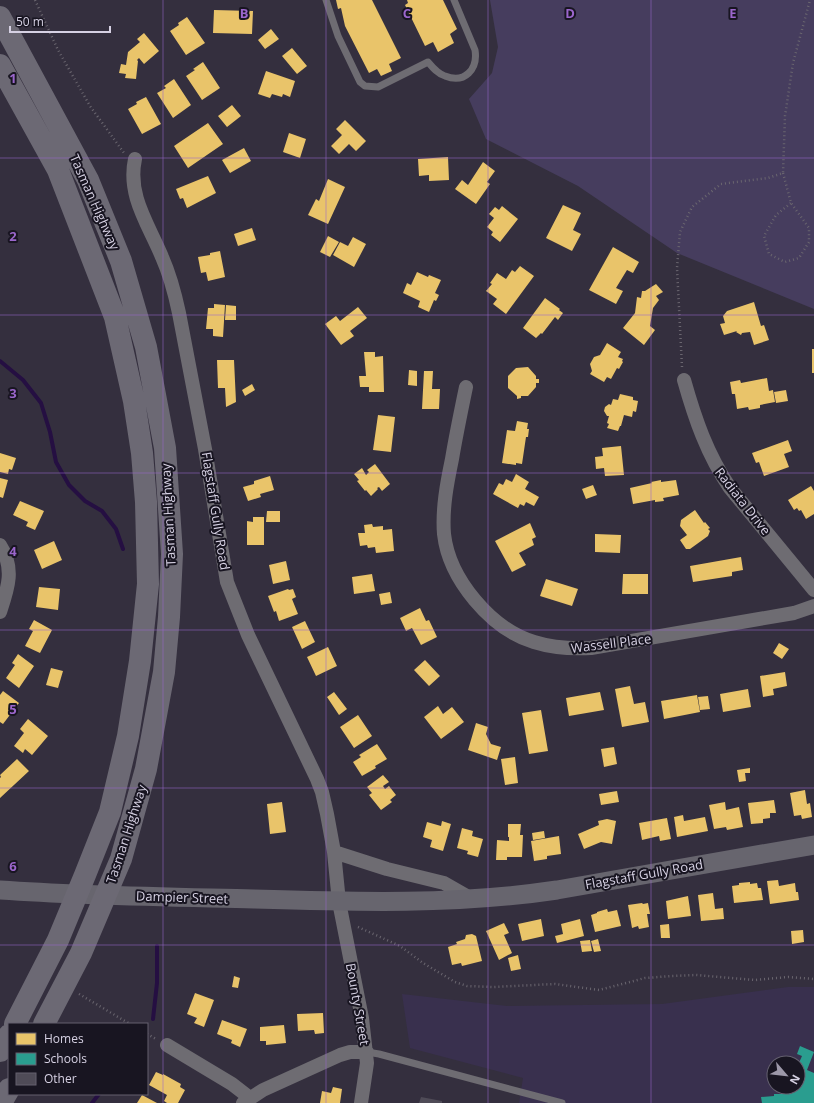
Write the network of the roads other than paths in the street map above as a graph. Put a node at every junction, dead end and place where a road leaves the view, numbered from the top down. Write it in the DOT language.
graph roads {
  1 [pos="326,0"];
  2 [pos="454,0"];
  3 [pos="0,17"];
  4 [pos="0,65"];
  5 [pos="135,159"];
  6 [pos="684,380"];
  7 [pos="466,387"];
  8 [pos="0,545"];
  9 [pos="814,590"];
  10 [pos="814,606"];
  11 [pos="0,612"];
  12 [pos="814,845"];
  13 [pos="334,852"];
  14 [pos="0,890"];
  15 [pos="473,899"];
  16 [pos="339,902"];
  17 [pos="16,1023"];
  18 [pos="45,1023"];
  19 [pos="8,1037"];
  20 [pos="167,1045"];
  21 [pos="0,1051"];
  22 [pos="367,1052"];
  23 [pos="8,1091"];
  24 [pos="246,1100"];
  25 [pos="1,1103"];
  26 [pos="361,1103"];
  27 [pos="562,1103"];
  1 -- 2 [label="lane"];
  3 -- 18 [label="highway, Tasman Highway"];
  4 -- 17 [label="highway, Tasman Highway"];
  5 -- 13 [label="street, Flagstaff Gully Road"];
  6 -- 9 [label="street, Radiata Drive"];
  7 -- 10 [label="street, Wassell Place"];
  8 -- 11 [label="street"];
  12 -- 15 [label="street, Flagstaff Gully Road"];
  13 -- 15 [label="street"];
  13 -- 16 [label="street, Flagstaff Gully Road"];
  14 -- 16 [label="street, Dampier Street"];
  15 -- 16 [label="street, Flagstaff Gully Road"];
  16 -- 22 [label="street, Bounty Street"];
  19 -- 21 [label="highway"];
  20 -- 24 [label="street, Bounty Street"];
  22 -- 24 [label="street, Bounty Street"];
  22 -- 26 [label="street"];
  22 -- 27 [label="lane"];
  23 -- 25 [label="highway"];
}
